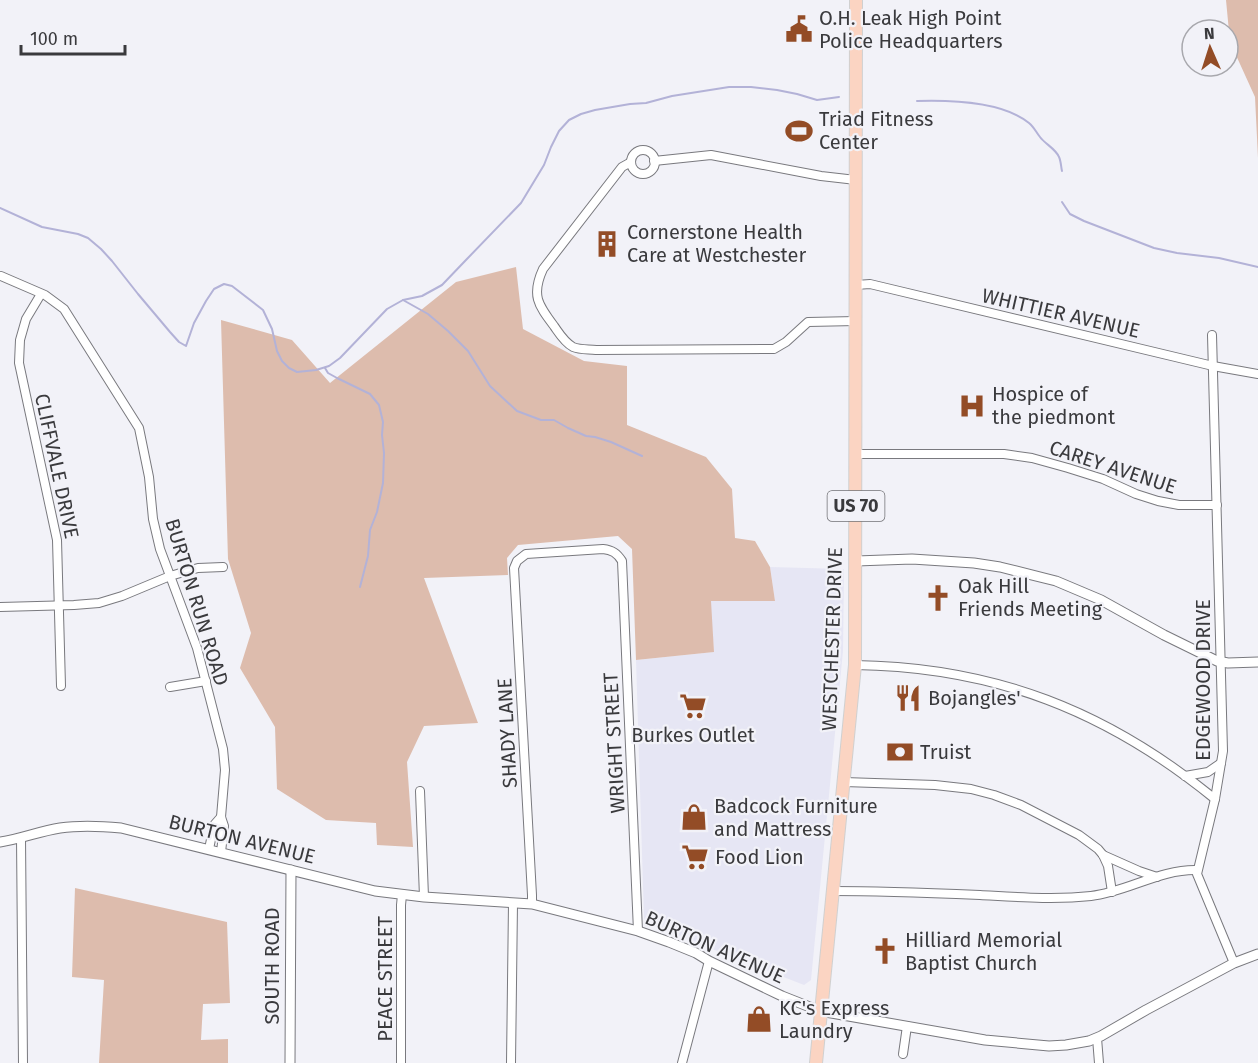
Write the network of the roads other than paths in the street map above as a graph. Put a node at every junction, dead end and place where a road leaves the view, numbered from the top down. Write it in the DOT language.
graph roads {
  1 [pos="856,0"];
  2 [pos="654,161"];
  3 [pos="631,162"];
  4 [pos="856,180"];
  5 [pos="1,276"];
  6 [pos="856,285"];
  7 [pos="41,294"];
  8 [pos="856,321"];
  9 [pos="1212,335"];
  10 [pos="1213,366"];
  11 [pos="1258,374"];
  12 [pos="856,454"];
  13 [pos="1217,505"];
  14 [pos="517,561"];
  15 [pos="856,561"];
  16 [pos="223,567"];
  17 [pos="170,576"];
  18 [pos="59,606"];
  19 [pos="0,608"];
  20 [pos="1220,662"];
  21 [pos="1258,662"];
  22 [pos="855,665"];
  23 [pos="206,681"];
  24 [pos="61,686"];
  25 [pos="170,687"];
  26 [pos="1221,763"];
  27 [pos="1185,776"];
  28 [pos="844,782"];
  29 [pos="420,791"];
  30 [pos="1215,799"];
  31 [pos="221,817"];
  32 [pos="21,838"];
  33 [pos="0,842"];
  34 [pos="210,849"];
  35 [pos="221,852"];
  36 [pos="1103,855"];
  37 [pos="291,870"];
  38 [pos="1197,870"];
  39 [pos="1157,877"];
  40 [pos="832,891"];
  41 [pos="1112,892"];
  42 [pos="402,895"];
  43 [pos="424,897"];
  44 [pos="513,903"];
  45 [pos="532,904"];
  46 [pos="638,931"];
  47 [pos="1258,954"];
  48 [pos="709,961"];
  49 [pos="1234,963"];
  50 [pos="820,1011"];
  51 [pos="907,1026"];
  52 [pos="1097,1038"];
  53 [pos="903,1054"];
  54 [pos="23,1063"];
  55 [pos="290,1063"];
  56 [pos="401,1063"];
  57 [pos="511,1063"];
  58 [pos="682,1063"];
  59 [pos="816,1063"];
  60 [pos="1099,1063"];
  1 -- 4 [label="main road, WESTCHESTER DRIVE / US 70"];
  2 -- 3 [label="street"];
  2 -- 3 [label="street"];
  2 -- 4 [label="street"];
  3 -- 8 [label="street"];
  4 -- 6 [label="main road, WESTCHESTER DRIVE / US 70"];
  5 -- 7 [label="street, BURTON RUN ROAD"];
  6 -- 8 [label="main road, WESTCHESTER DRIVE / US 70"];
  6 -- 10 [label="street, WHITTIER AVENUE"];
  7 -- 17 [label="street, BURTON RUN ROAD"];
  7 -- 18 [label="street, CLIFFVALE DRIVE"];
  8 -- 12 [label="main road, WESTCHESTER DRIVE / US 70"];
  9 -- 10 [label="street, EDGEWOOD DRIVE"];
  10 -- 11 [label="street, WHITTIER AVENUE"];
  10 -- 13 [label="street, EDGEWOOD DRIVE"];
  12 -- 13 [label="street, CAREY AVENUE"];
  12 -- 15 [label="main road, WESTCHESTER DRIVE / US 70"];
  13 -- 20 [label="street, EDGEWOOD DRIVE"];
  14 -- 45 [label="street, SHADY LANE"];
  14 -- 46 [label="street, WRIGHT STREET"];
  15 -- 20 [label="street"];
  15 -- 22 [label="main road, WESTCHESTER DRIVE / US 70"];
  16 -- 17 [label="street"];
  17 -- 18 [label="street"];
  17 -- 23 [label="street, BURTON RUN ROAD"];
  18 -- 19 [label="street"];
  18 -- 24 [label="street, CLIFFVALE DRIVE"];
  20 -- 21 [label="street"];
  20 -- 26 [label="street, EDGEWOOD DRIVE"];
  22 -- 27 [label="street"];
  22 -- 28 [label="main road, WESTCHESTER DRIVE / US 70"];
  23 -- 25 [label="street"];
  23 -- 31 [label="street, BURTON RUN ROAD"];
  26 -- 27 [label="street"];
  26 -- 30 [label="street, EDGEWOOD DRIVE"];
  27 -- 30 [label="street"];
  28 -- 36 [label="street"];
  28 -- 40 [label="main road, WESTCHESTER DRIVE / US 70"];
  29 -- 43 [label="street"];
  30 -- 38 [label="street, EDGEWOOD DRIVE"];
  31 -- 34 [label="street, BURTON RUN ROAD"];
  31 -- 35 [label="street, BURTON RUN ROAD"];
  32 -- 33 [label="street, BURTON AVENUE"];
  32 -- 34 [label="street, BURTON AVENUE"];
  32 -- 54 [label="street"];
  34 -- 35 [label="street, BURTON AVENUE"];
  35 -- 37 [label="street, BURTON AVENUE"];
  36 -- 39 [label="street"];
  36 -- 41 [label="street"];
  37 -- 42 [label="street, BURTON AVENUE"];
  37 -- 55 [label="street, SOUTH ROAD"];
  38 -- 39 [label="street"];
  38 -- 49 [label="street"];
  39 -- 41 [label="street"];
  40 -- 41 [label="street"];
  40 -- 50 [label="main road, WESTCHESTER DRIVE / US 70"];
  42 -- 43 [label="street, BURTON AVENUE"];
  42 -- 56 [label="street, PEACE STREET"];
  43 -- 44 [label="street, BURTON AVENUE"];
  44 -- 45 [label="street, BURTON AVENUE"];
  44 -- 57 [label="street"];
  45 -- 46 [label="street, BURTON AVENUE"];
  46 -- 48 [label="street, BURTON AVENUE"];
  47 -- 49 [label="street, BURTON AVENUE"];
  48 -- 50 [label="street, BURTON AVENUE"];
  48 -- 58 [label="street"];
  49 -- 52 [label="street, BURTON AVENUE"];
  50 -- 51 [label="street, BURTON AVENUE"];
  50 -- 59 [label="main road, WESTCHESTER DRIVE / US 70"];
  51 -- 52 [label="street, BURTON AVENUE"];
  51 -- 53 [label="street"];
  52 -- 60 [label="street"];
}
